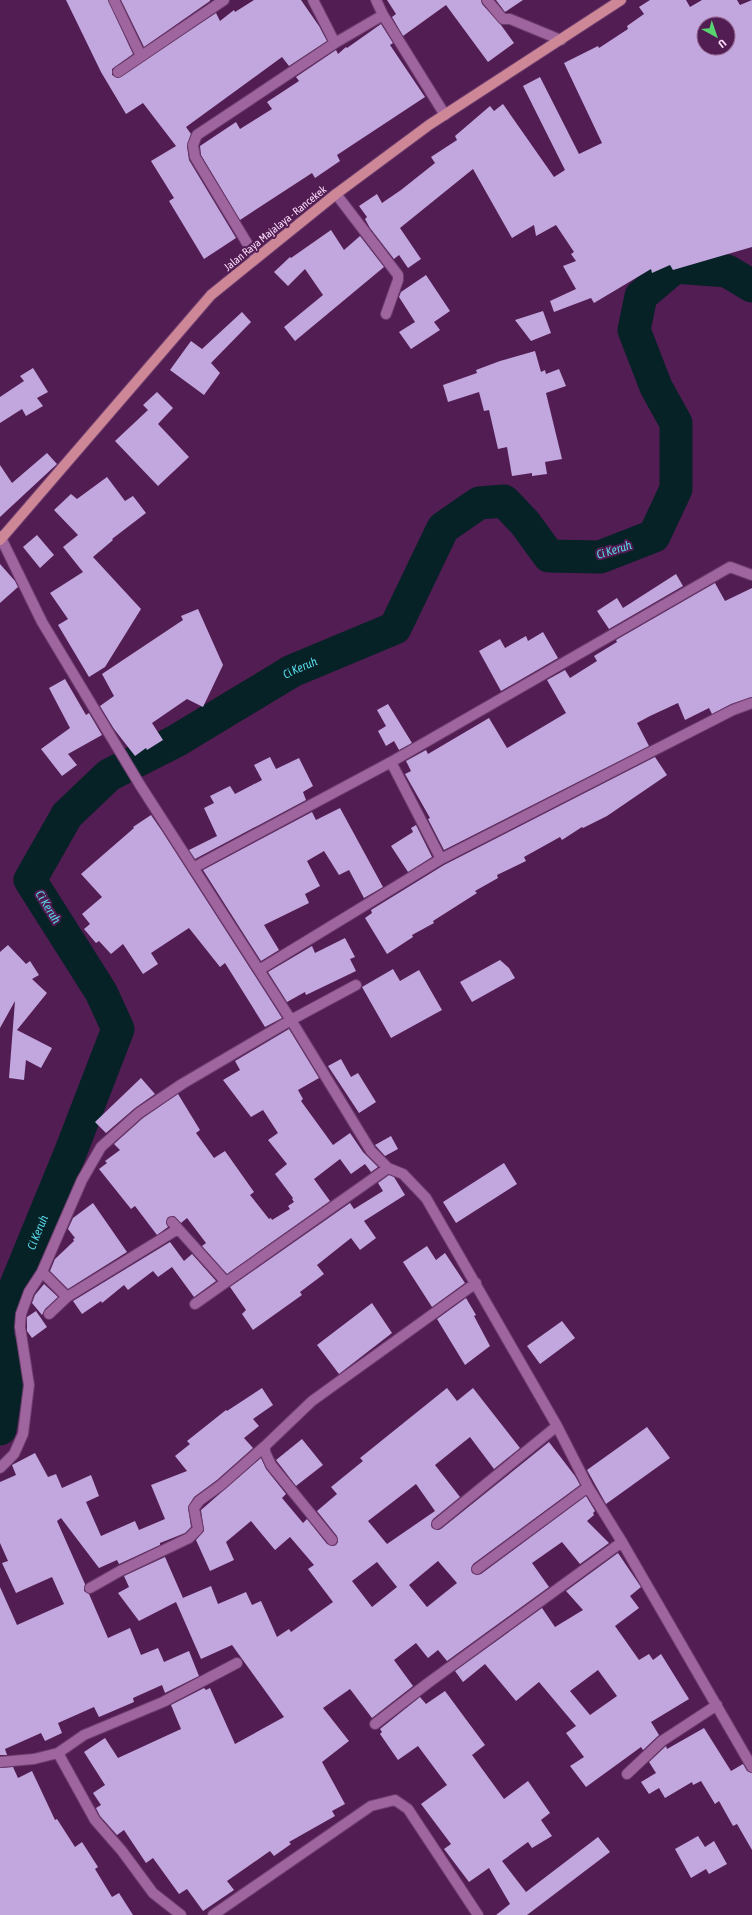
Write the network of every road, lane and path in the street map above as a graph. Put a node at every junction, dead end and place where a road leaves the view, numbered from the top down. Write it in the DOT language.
graph roads {
  1 [pos="114,0"];
  2 [pos="313,0"];
  3 [pos="376,0"];
  4 [pos="487,0"];
  5 [pos="621,0"];
  6 [pos="219,2"];
  7 [pos="384,15"];
  8 [pos="561,40"];
  9 [pos="335,43"];
  10 [pos="141,56"];
  11 [pos="118,72"];
  12 [pos="445,115"];
  13 [pos="336,194"];
  14 [pos="256,258"];
  15 [pos="386,314"];
  16 [pos="0,538"];
  17 [pos="752,575"];
  18 [pos="752,703"];
  19 [pos="391,762"];
  20 [pos="441,859"];
  21 [pos="193,868"];
  22 [pos="259,970"];
  23 [pos="356,985"];
  24 [pos="291,1020"];
  25 [pos="388,1168"];
  26 [pos="42,1272"];
  27 [pos="225,1281"];
  28 [pos="476,1283"];
  29 [pos="67,1297"];
  30 [pos="195,1304"];
  31 [pos="49,1314"];
  32 [pos="557,1426"];
  33 [pos="265,1446"];
  34 [pos="0,1468"];
  35 [pos="588,1486"];
  36 [pos="437,1524"];
  37 [pos="332,1540"];
  38 [pos="622,1542"];
  39 [pos="477,1569"];
  40 [pos="90,1588"];
  41 [pos="237,1663"];
  42 [pos="717,1705"];
  43 [pos="375,1724"];
  44 [pos="58,1753"];
  45 [pos="0,1762"];
  46 [pos="752,1767"];
  47 [pos="627,1774"];
  48 [pos="181,1915"];
  49 [pos="213,1915"];
  50 [pos="478,1915"];
  1 -- 10 [label="street"];
  2 -- 9 [label="street"];
  3 -- 7 [label="street"];
  4 -- 8 [label="street"];
  5 -- 8 [label="main road, Jalan Raya Majalaya - Rancekek"];
  6 -- 10 [label="street"];
  7 -- 9 [label="street"];
  7 -- 12 [label="street"];
  8 -- 12 [label="main road, Jalan Raya Majalaya - Rancekek"];
  9 -- 14 [label="street"];
  10 -- 11 [label="street"];
  12 -- 13 [label="main road, Jalan Raya Majalaya - Rancekek"];
  13 -- 14 [label="main road, Jalan Raya Majalaya - Rancekek"];
  13 -- 15 [label="street"];
  14 -- 16 [label="main road, Jalan Raya Majalaya - Rancekek"];
  16 -- 21 [label="street"];
  17 -- 19 [label="street"];
  18 -- 20 [label="street"];
  19 -- 20 [label="street"];
  19 -- 21 [label="street"];
  20 -- 22 [label="street"];
  21 -- 22 [label="street"];
  22 -- 24 [label="street"];
  23 -- 24 [label="street"];
  24 -- 25 [label="street"];
  24 -- 26 [label="street"];
  25 -- 27 [label="street"];
  25 -- 28 [label="street"];
  26 -- 29 [label="street"];
  26 -- 34 [label="street"];
  27 -- 29 [label="street"];
  27 -- 30 [label="street"];
  28 -- 32 [label="street"];
  28 -- 33 [label="street"];
  29 -- 31 [label="street"];
  32 -- 35 [label="street"];
  32 -- 36 [label="street"];
  33 -- 37 [label="street"];
  33 -- 40 [label="street"];
  35 -- 38 [label="street"];
  35 -- 39 [label="street"];
  38 -- 42 [label="street"];
  38 -- 43 [label="street"];
  41 -- 44 [label="street"];
  42 -- 46 [label="street"];
  42 -- 47 [label="street"];
  44 -- 45 [label="street"];
  44 -- 48 [label="street"];
  49 -- 50 [label="street"];
}
